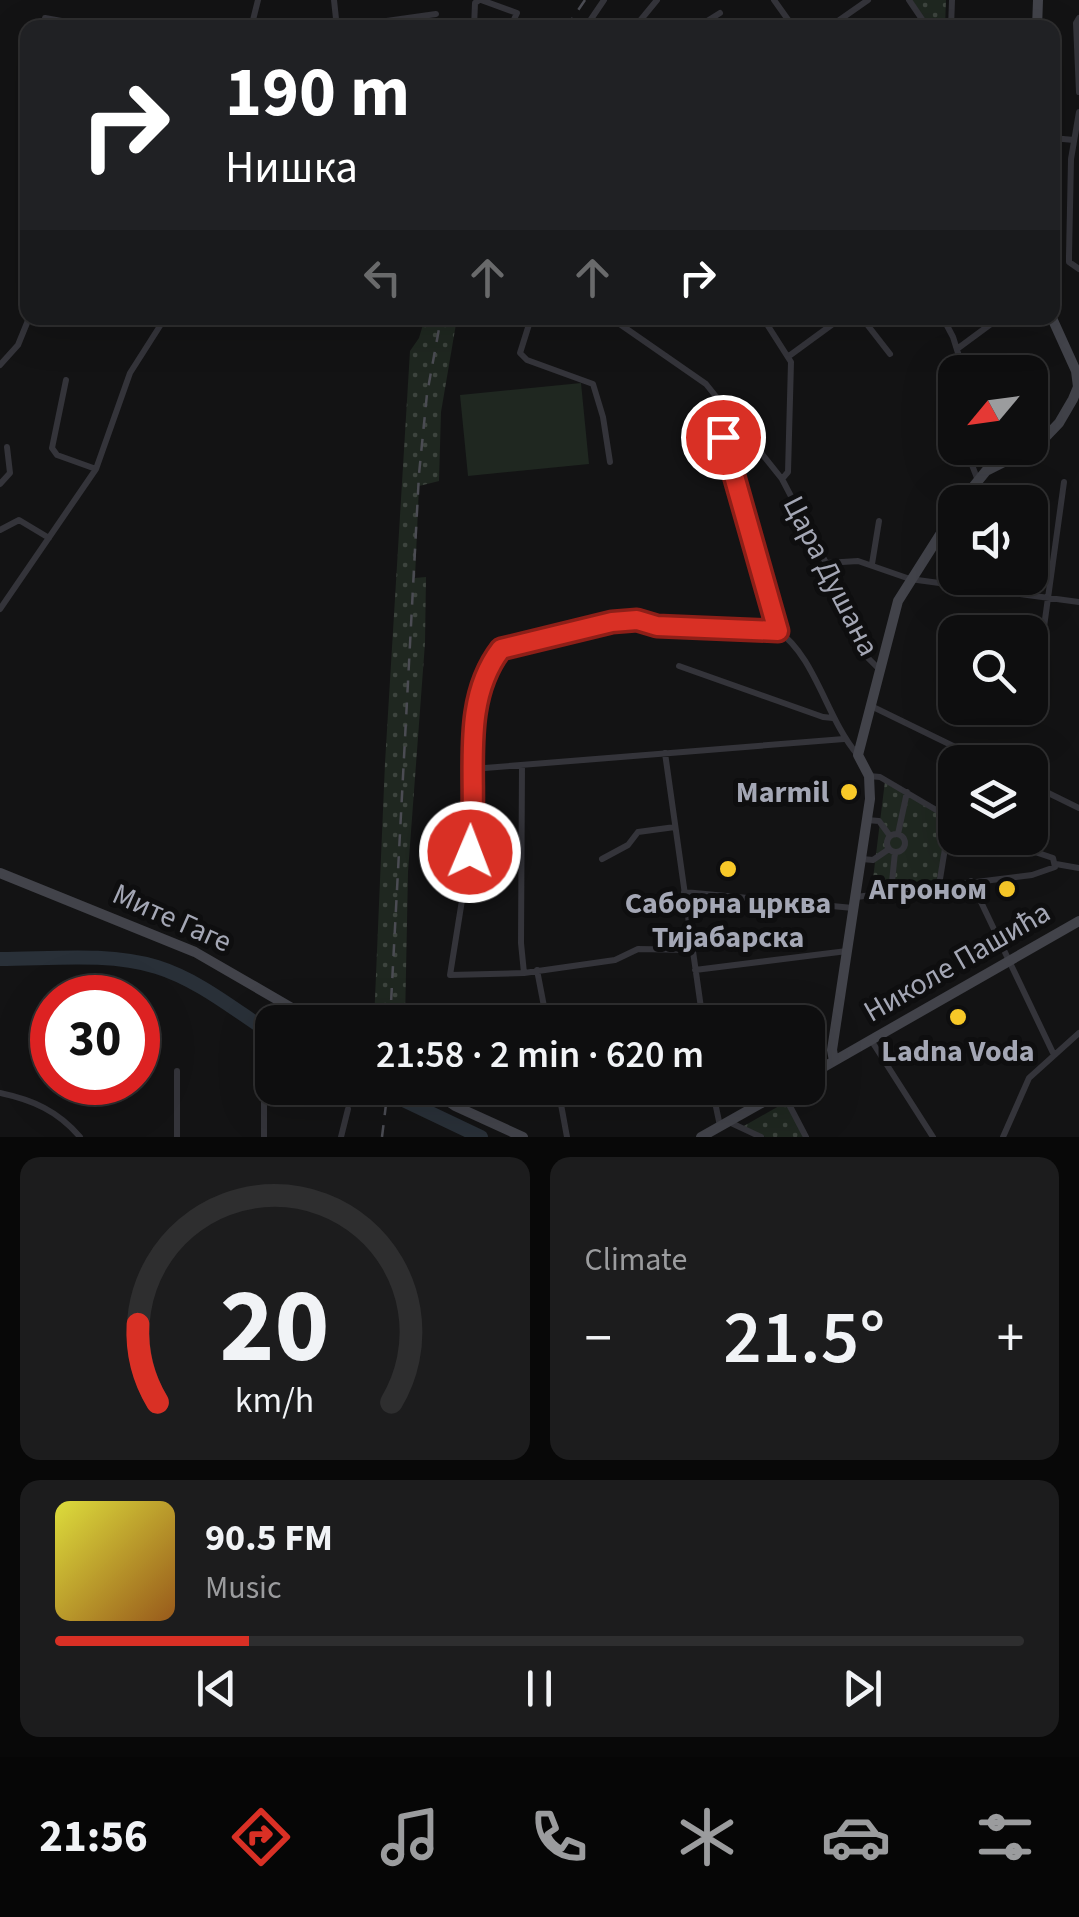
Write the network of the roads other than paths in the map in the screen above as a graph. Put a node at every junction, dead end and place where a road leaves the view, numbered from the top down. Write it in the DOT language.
graph roads {
  1 [pos="480,0"];
  2 [pos="657,0"];
  3 [pos="868,0"];
  4 [pos="720,12"];
  5 [pos="436,14"];
  6 [pos="45,18"];
  7 [pos="1079,18"];
  8 [pos="56,20"];
  9 [pos="394,20"];
  10 [pos="514,20"];
  11 [pos="641,20"];
  12 [pos="708,20"];
  13 [pos="839,20"];
  14 [pos="1079,92"];
  15 [pos="1079,112"];
  16 [pos="1060,139"];
  17 [pos="1074,140"];
  18 [pos="1070,225"];
  19 [pos="1079,228"];
  20 [pos="1079,269"];
  21 [pos="26,325"];
  22 [pos="161,325"];
  23 [pos="529,325"];
  24 [pos="621,325"];
  25 [pos="768,325"];
  26 [pos="831,325"];
  27 [pos="867,325"];
  28 [pos="946,325"];
  29 [pos="990,325"];
  30 [pos="1055,325"];
  31 [pos="957,349"];
  32 [pos="890,354"];
  33 [pos="959,355"];
  34 [pos="789,356"];
  35 [pos="0,365"];
  36 [pos="66,380"];
  37 [pos="1078,386"];
  38 [pos="725,408"];
  39 [pos="7,447"];
  40 [pos="610,462"];
  41 [pos="972,465"];
  42 [pos="995,466"];
  43 [pos="96,469"];
  44 [pos="977,478"];
  45 [pos="782,479"];
  46 [pos="1064,482"];
  47 [pos="0,484"];
  48 [pos="972,485"];
  49 [pos="879,520"];
  50 [pos="0,530"];
  51 [pos="938,537"];
  52 [pos="49,538"];
  53 [pos="826,562"];
  54 [pos="872,564"];
  55 [pos="910,579"];
  56 [pos="1046,597"];
  57 [pos="1079,602"];
  58 [pos="0,609"];
  59 [pos="1044,615"];
  60 [pos="778,631"];
  61 [pos="679,666"];
  62 [pos="880,671"];
  63 [pos="871,706"];
  64 [pos="833,718"];
  65 [pos="844,739"];
  66 [pos="951,745"];
  67 [pos="665,754"];
  68 [pos="858,755"];
  69 [pos="522,765"];
  70 [pos="472,769"];
  71 [pos="868,776"];
  72 [pos="906,792"];
  73 [pos="1048,793"];
  74 [pos="1079,808"];
  75 [pos="938,811"];
  76 [pos="867,820"];
  77 [pos="675,827"];
  78 [pos="894,835"];
  79 [pos="892,851"];
  80 [pos="945,855"];
  81 [pos="1044,855"];
  82 [pos="602,859"];
  83 [pos="861,859"];
  84 [pos="1056,864"];
  85 [pos="1079,868"];
  86 [pos="0,873"];
  87 [pos="970,882"];
  88 [pos="939,885"];
  89 [pos="684,892"];
  90 [pos="891,892"];
  91 [pos="855,903"];
  92 [pos="1079,921"];
  93 [pos="692,950"];
  94 [pos="847,950"];
  95 [pos="1009,961"];
  96 [pos="537,970"];
  97 [pos="695,970"];
  98 [pos="524,972"];
  99 [pos="287,1005"];
  100 [pos="544,1005"];
  101 [pos="700,1005"];
  102 [pos="1079,1034"];
  103 [pos="871,1040"];
  104 [pos="1054,1055"];
  105 [pos="834,1061"];
  106 [pos="825,1066"];
  107 [pos="177,1071"];
  108 [pos="0,1093"];
  109 [pos="264,1105"];
  110 [pos="454,1105"];
  111 [pos="561,1105"];
  112 [pos="718,1105"];
  113 [pos="757,1105"];
  114 [pos="792,1105"];
  115 [pos="348,1110"];
  116 [pos="724,1124"];
  117 [pos="80,1137"];
  118 [pos="177,1137"];
  119 [pos="264,1137"];
  120 [pos="341,1137"];
  121 [pos="523,1137"];
  122 [pos="567,1137"];
  123 [pos="702,1137"];
  124 [pos="761,1137"];
  125 [pos="806,1137"];
  126 [pos="933,1137"];
  127 [pos="1002,1137"];
  1 -- 10 [label="street"];
  2 -- 11 [label="street"];
  3 -- 13 [label="street"];
  4 -- 12 [label="street"];
  5 -- 9 [label="street"];
  6 -- 8 [label="street"];
  7 -- 14 [label="street"];
  15 -- 17 [label="street"];
  16 -- 17 [label="street"];
  17 -- 18 [label="street"];
  18 -- 19 [label="street"];
  18 -- 20 [label="street"];
  21 -- 35 [label="street"];
  22 -- 43 [label="street"];
  23 -- 40 [label="street"];
  24 -- 38 [label="street, Цара Душана"];
  25 -- 34 [label="street"];
  26 -- 34 [label="street"];
  27 -- 32 [label="street"];
  28 -- 31 [label="street"];
  29 -- 31 [label="street"];
  30 -- 37 [label="main road"];
  31 -- 33 [label="street"];
  34 -- 45 [label="street"];
  36 -- 43 [label="street"];
  37 -- 42 [label="main road"];
  38 -- 45 [label="street, Цара Душана"];
  38 -- 60 [label="street"];
  39 -- 47 [label="street"];
  41 -- 44 [label="street"];
  42 -- 44 [label="main road"];
  43 -- 52 [label="street"];
  44 -- 48 [label="main road"];
  45 -- 53 [label="street, Цара Душана"];
  46 -- 56 [label="street"];
  49 -- 54 [label="street"];
  50 -- 52 [label="street"];
  51 -- 55 [label="main road"];
  52 -- 58 [label="street"];
  53 -- 54 [label="street"];
  53 -- 62 [label="street, Цара Душана"];
  54 -- 55 [label="street"];
  55 -- 56 [label="street"];
  55 -- 62 [label="main road"];
  56 -- 57 [label="street"];
  56 -- 59 [label="street"];
  60 -- 64 [label="street"];
  60 -- 70 [label="street"];
  61 -- 64 [label="street"];
  62 -- 63 [label="main road"];
  63 -- 66 [label="street"];
  63 -- 68 [label="main road"];
  64 -- 65 [label="street"];
  65 -- 67 [label="street"];
  65 -- 68 [label="street"];
  67 -- 69 [label="street"];
  67 -- 77 [label="street"];
  68 -- 71 [label="main road"];
  69 -- 70 [label="street"];
  69 -- 98 [label="street"];
  70 -- 98 [label="street"];
  71 -- 72 [label="street"];
  71 -- 76 [label="main road"];
  72 -- 75 [label="street"];
  72 -- 78 [label="street"];
  73 -- 74 [label="street"];
  76 -- 78 [label="street"];
  76 -- 83 [label="main road"];
  77 -- 82 [label="street"];
  77 -- 89 [label="street"];
  78 -- 79 [label="street"];
  78 -- 79 [label="street"];
  79 -- 83 [label="street"];
  79 -- 90 [label="street"];
  80 -- 88 [label="street"];
  81 -- 84 [label="street"];
  83 -- 91 [label="main road"];
  84 -- 85 [label="street"];
  84 -- 87 [label="street"];
  86 -- 99 [label="main road, Мите Гаге"];
  87 -- 88 [label="street"];
  87 -- 95 [label="street"];
  88 -- 90 [label="street"];
  89 -- 91 [label="street"];
  89 -- 93 [label="street"];
  90 -- 91 [label="street"];
  91 -- 94 [label="main road"];
  92 -- 95 [label="main road, Николе Пашића"];
  93 -- 96 [label="street"];
  93 -- 97 [label="street"];
  94 -- 97 [label="street"];
  94 -- 105 [label="main road"];
  95 -- 103 [label="main road, Николе Пашића"];
  95 -- 104 [label="street"];
  96 -- 98 [label="street"];
  96 -- 100 [label="street"];
  97 -- 101 [label="street"];
  102 -- 104 [label="street"];
  103 -- 105 [label="main road, Николе Пашића"];
  103 -- 126 [label="street"];
  104 -- 127 [label="street"];
  105 -- 106 [label="main road, Николе Пашића"];
  107 -- 118 [label="street"];
  108 -- 117 [label="street"];
  109 -- 119 [label="street"];
  110 -- 121 [label="main road"];
  111 -- 122 [label="street"];
  112 -- 116 [label="street"];
  113 -- 116 [label="main road"];
  114 -- 125 [label="street"];
  115 -- 120 [label="street"];
  116 -- 123 [label="main road"];
  116 -- 124 [label="street"];
}
